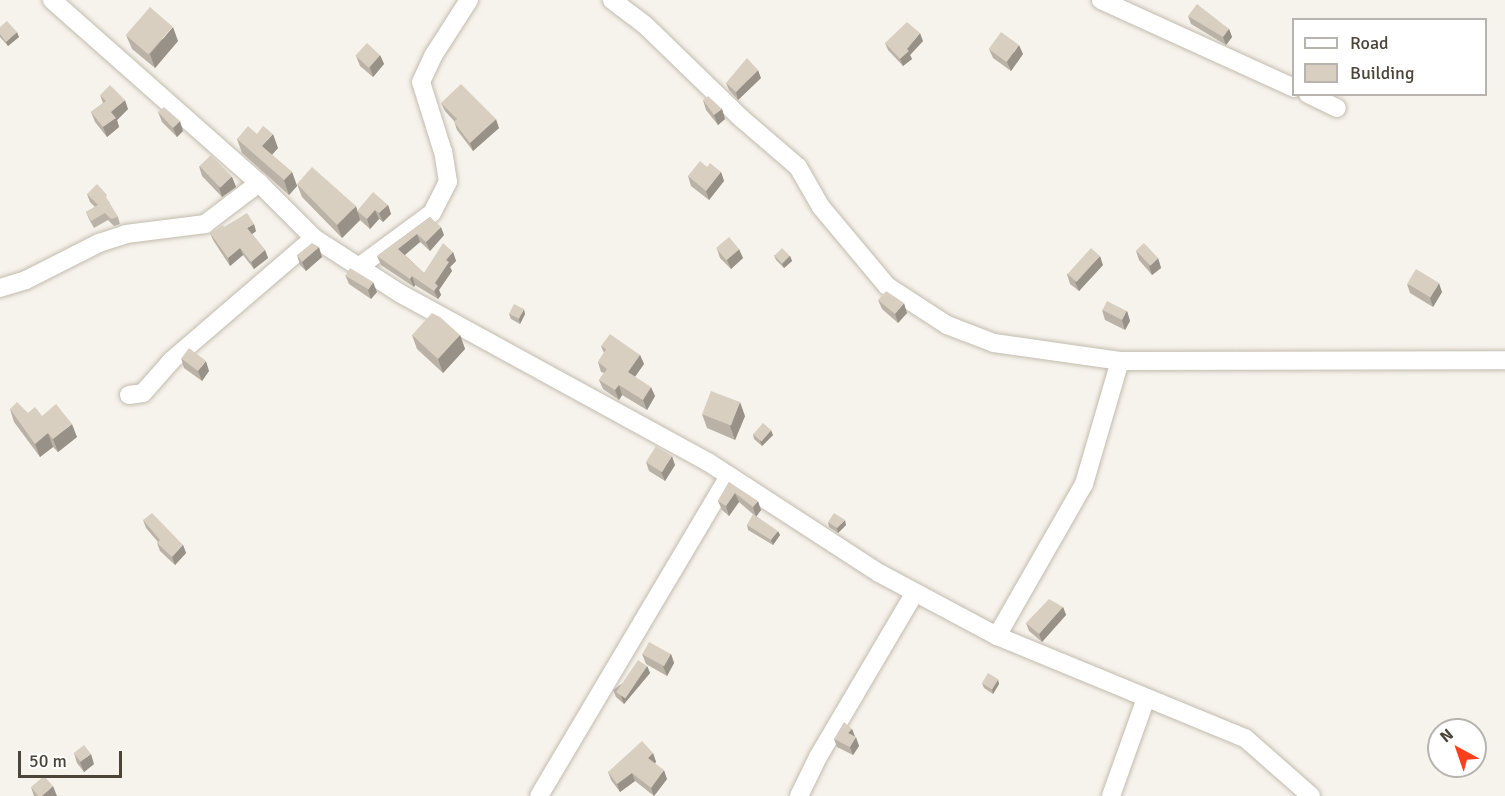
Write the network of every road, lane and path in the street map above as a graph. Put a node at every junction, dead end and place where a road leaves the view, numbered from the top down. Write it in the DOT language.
graph roads {
  1 [pos="52,0"];
  2 [pos="469,0"];
  3 [pos="612,0"];
  4 [pos="1101,0"];
  5 [pos="1292,88"];
  6 [pos="1312,96"];
  7 [pos="1337,108"];
  8 [pos="259,183"];
  9 [pos="314,238"];
  10 [pos="360,266"];
  11 [pos="0,288"];
  12 [pos="1505,360"];
  13 [pos="1120,361"];
  14 [pos="129,395"];
  15 [pos="729,476"];
  16 [pos="915,592"];
  17 [pos="997,636"];
  18 [pos="1146,698"];
  19 [pos="539,796"];
  20 [pos="800,796"];
  21 [pos="1111,796"];
  22 [pos="1311,796"];
  1 -- 8 [label="street"];
  2 -- 10 [label="street"];
  3 -- 13 [label="street"];
  4 -- 5 [label="street"];
  6 -- 7 [label="street"];
  8 -- 9 [label="street"];
  8 -- 11 [label="street"];
  9 -- 10 [label="street"];
  9 -- 14 [label="street"];
  10 -- 15 [label="street"];
  12 -- 13 [label="street"];
  13 -- 17 [label="street"];
  15 -- 16 [label="street"];
  15 -- 19 [label="street"];
  16 -- 17 [label="street"];
  16 -- 20 [label="street"];
  17 -- 18 [label="street"];
  18 -- 21 [label="street"];
  18 -- 22 [label="street"];
}
